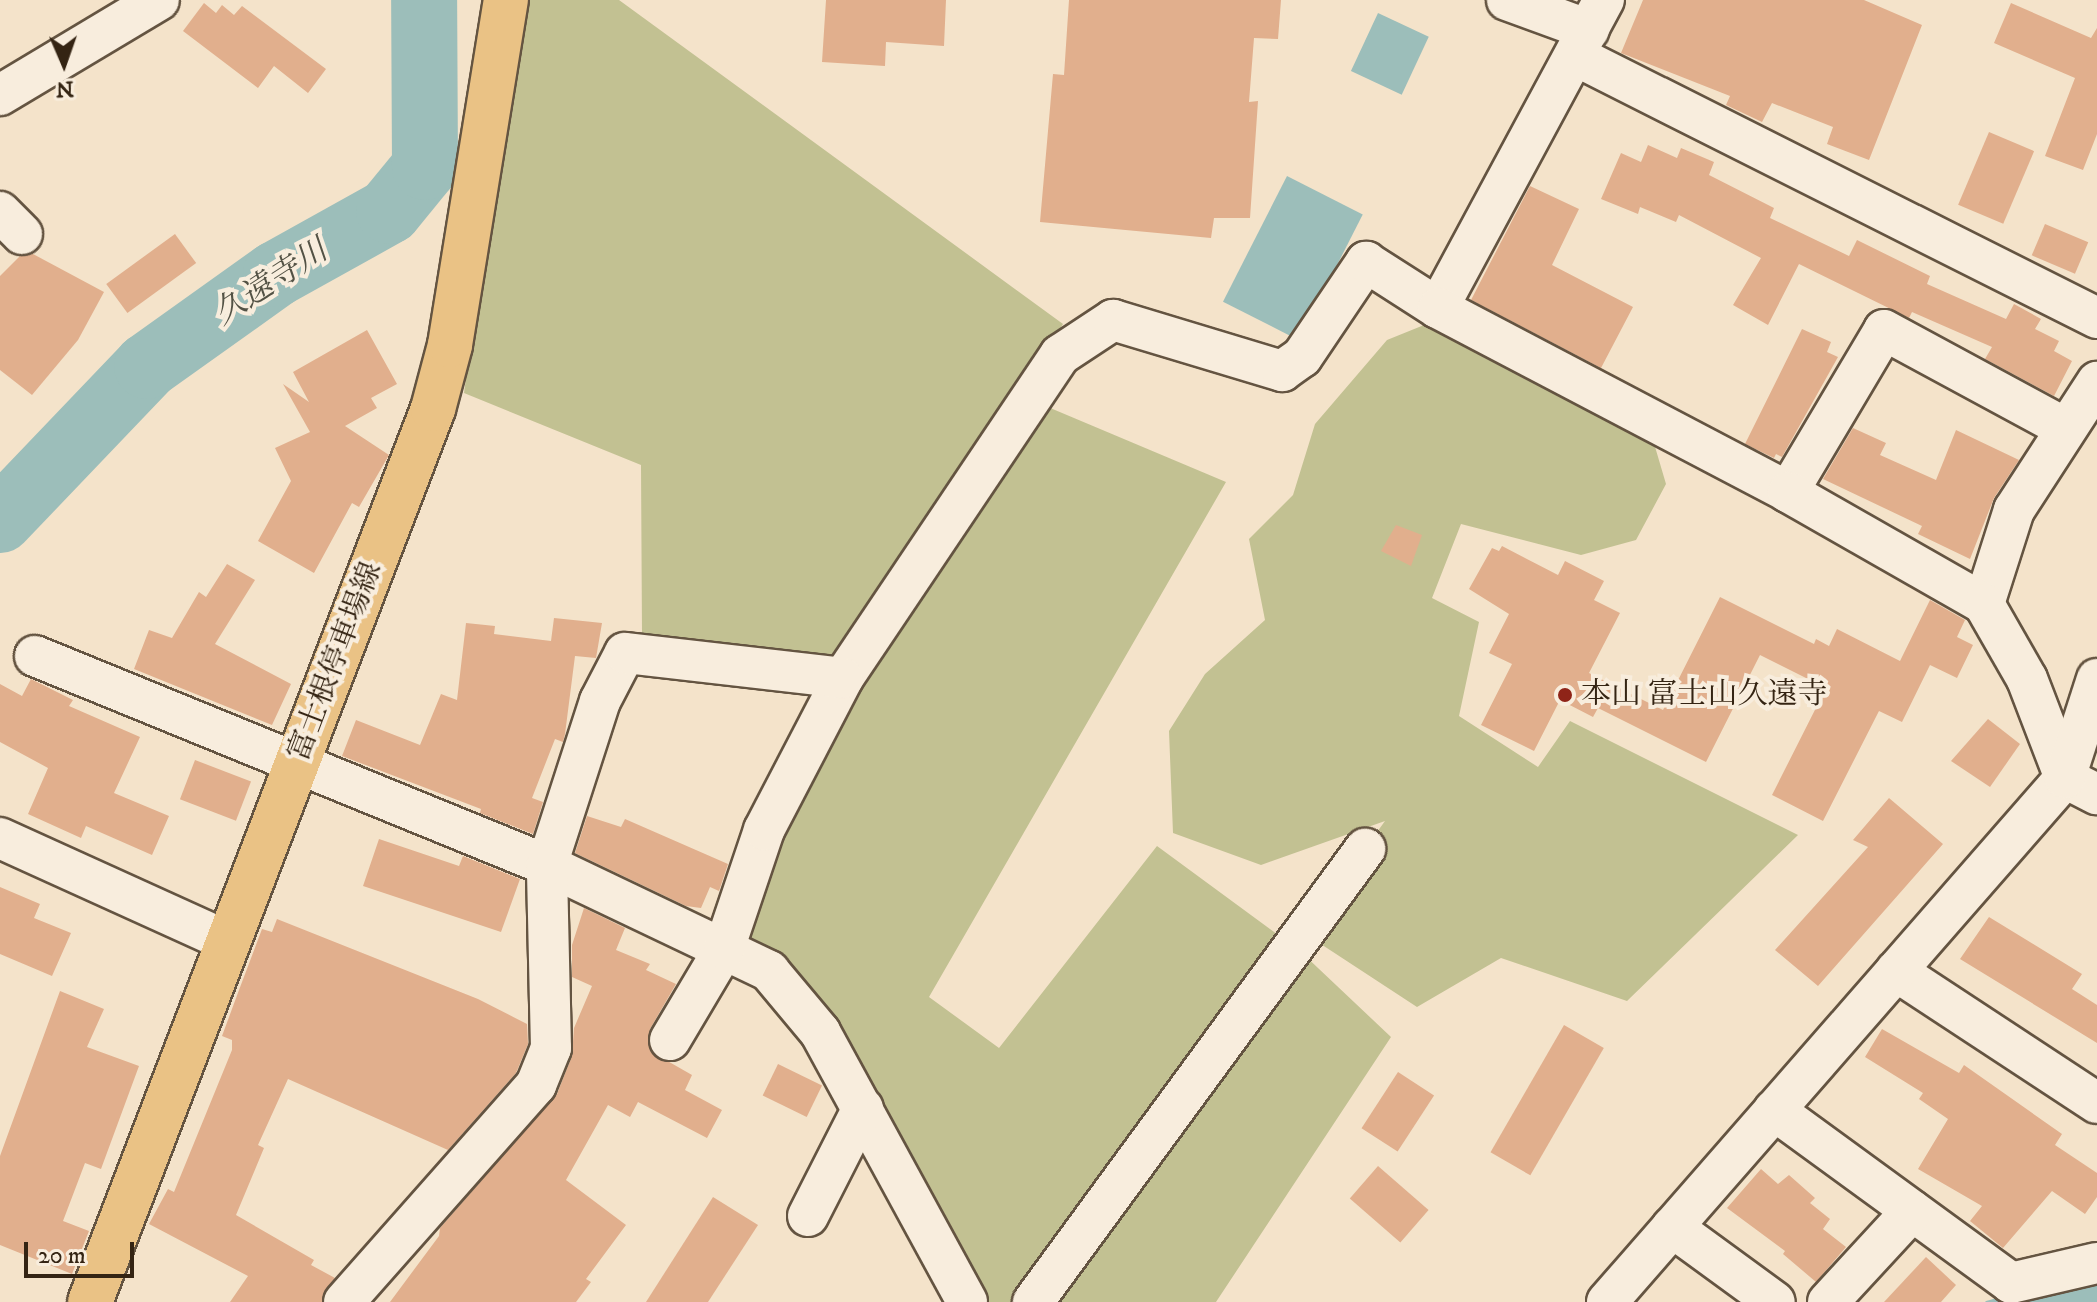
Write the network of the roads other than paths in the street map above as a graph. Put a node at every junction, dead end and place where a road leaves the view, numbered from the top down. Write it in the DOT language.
graph roads {
  1 [pos="159,0"];
  2 [pos="506,0"];
  3 [pos="1507,0"];
  4 [pos="1590,29"];
  5 [pos="0,95"];
  6 [pos="1438,308"];
  7 [pos="2097,318"];
  8 [pos="2097,382"];
  9 [pos="2065,428"];
  10 [pos="1788,492"];
  11 [pos="1984,604"];
  12 [pos="35,656"];
  13 [pos="843,678"];
  14 [pos="2097,679"];
  15 [pos="298,762"];
  16 [pos="2081,786"];
  17 [pos="0,838"];
  18 [pos="1365,849"];
  19 [pos="547,865"];
  20 [pos="229,942"];
  21 [pos="724,949"];
  22 [pos="1896,971"];
  23 [pos="670,1040"];
  24 [pos="2097,1103"];
  25 [pos="863,1108"];
  26 [pos="1774,1110"];
  27 [pos="1912,1211"];
  28 [pos="808,1216"];
  29 [pos="1672,1227"];
  30 [pos="2097,1263"];
  31 [pos="90,1302"];
  32 [pos="344,1302"];
  33 [pos="967,1302"];
  34 [pos="1033,1302"];
  35 [pos="1607,1302"];
  36 [pos="1775,1302"];
  37 [pos="1828,1302"];
  1 -- 5 [label="street"];
  2 -- 15 [label="main road, 富士根停車場線"];
  3 -- 4 [label="street"];
  4 -- 6 [label="street"];
  4 -- 7 [label="street"];
  6 -- 10 [label="street"];
  6 -- 13 [label="street"];
  8 -- 9 [label="street"];
  9 -- 10 [label="street"];
  9 -- 11 [label="street"];
  10 -- 11 [label="street"];
  11 -- 16 [label="street"];
  12 -- 15 [label="street"];
  13 -- 19 [label="street"];
  13 -- 21 [label="street"];
  14 -- 16 [label="street"];
  15 -- 19 [label="street"];
  15 -- 20 [label="main road, 富士根停車場線"];
  16 -- 22 [label="street"];
  17 -- 20 [label="street"];
  18 -- 34 [label="street"];
  19 -- 21 [label="street"];
  19 -- 32 [label="street"];
  20 -- 31 [label="main road, 富士根停車場線"];
  21 -- 23 [label="street"];
  21 -- 25 [label="street"];
  22 -- 24 [label="street"];
  22 -- 26 [label="street"];
  25 -- 28 [label="street"];
  25 -- 33 [label="street"];
  26 -- 27 [label="street"];
  26 -- 29 [label="street"];
  27 -- 30 [label="street"];
  27 -- 37 [label="street"];
  29 -- 35 [label="street"];
  29 -- 36 [label="street"];
}
